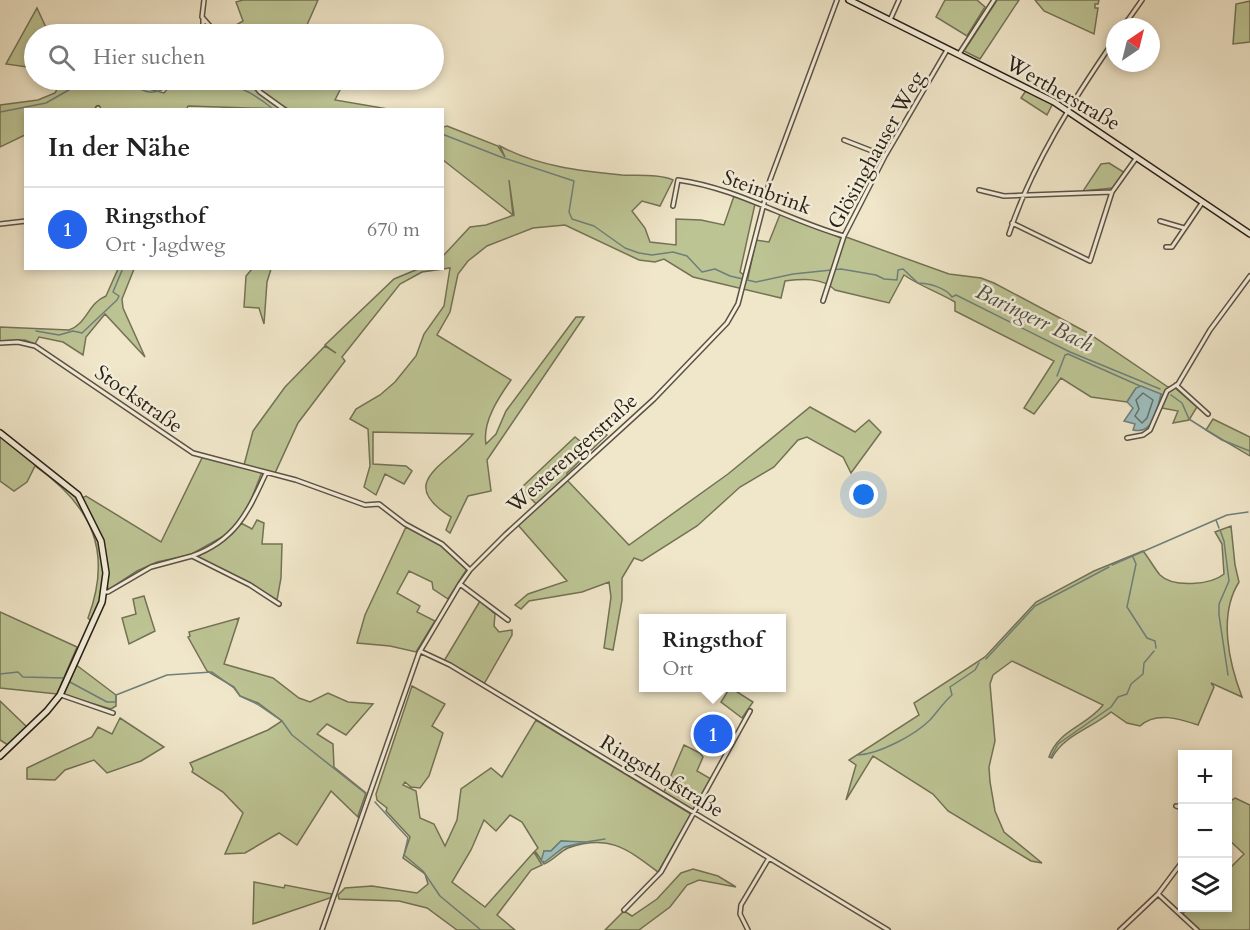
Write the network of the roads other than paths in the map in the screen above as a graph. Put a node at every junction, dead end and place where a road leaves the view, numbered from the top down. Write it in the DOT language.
graph roads {
  1 [pos="204,0"];
  2 [pos="837,0"];
  3 [pos="849,0"];
  4 [pos="899,0"];
  5 [pos="994,0"];
  6 [pos="1142,0"];
  7 [pos="202,17"];
  8 [pos="1130,18"];
  9 [pos="890,20"];
  10 [pos="202,24"];
  11 [pos="208,24"];
  12 [pos="948,48"];
  13 [pos="1106,53"];
  14 [pos="959,54"];
  15 [pos="258,90"];
  16 [pos="282,108"];
  17 [pos="1068,111"];
  18 [pos="844,140"];
  19 [pos="885,156"];
  20 [pos="1137,157"];
  21 [pos="979,190"];
  22 [pos="1112,192"];
  23 [pos="1021,196"];
  24 [pos="1203,201"];
  25 [pos="763,204"];
  26 [pos="673,206"];
  27 [pos="24,221"];
  28 [pos="1160,221"];
  29 [pos="1012,223"];
  30 [pos="0,224"];
  31 [pos="1184,228"];
  32 [pos="1009,234"];
  33 [pos="1250,234"];
  34 [pos="844,236"];
  35 [pos="1166,248"];
  36 [pos="1250,276"];
  37 [pos="823,301"];
  38 [pos="0,343"];
  39 [pos="1176,386"];
  40 [pos="1208,414"];
  41 [pos="0,434"];
  42 [pos="1126,438"];
  43 [pos="266,472"];
  44 [pos="192,555"];
  45 [pos="470,570"];
  46 [pos="460,584"];
  47 [pos="104,592"];
  48 [pos="279,604"];
  49 [pos="508,620"];
  50 [pos="420,651"];
  51 [pos="60,695"];
  52 [pos="750,711"];
  53 [pos="113,713"];
  54 [pos="0,756"];
  55 [pos="694,813"];
  56 [pos="770,858"];
  57 [pos="1178,867"];
  58 [pos="1158,894"];
  59 [pos="624,910"];
  60 [pos="322,930"];
  61 [pos="748,930"];
  62 [pos="888,930"];
  63 [pos="1120,930"];
  64 [pos="1197,930"];
  1 -- 7 [label="street"];
  2 -- 25 [label="street, Westerengerstraße"];
  3 -- 9 [label="main road, Wertherstraße"];
  4 -- 9 [label="street"];
  5 -- 14 [label="street"];
  6 -- 8 [label="street"];
  7 -- 10 [label="street"];
  7 -- 11 [label="street"];
  9 -- 12 [label="main road, Wertherstraße"];
  12 -- 14 [label="main road, Wertherstraße"];
  12 -- 19 [label="street, Glösinghauser Weg"];
  13 -- 17 [label="street"];
  14 -- 17 [label="main road, Wertherstraße"];
  15 -- 16 [label="street"];
  17 -- 20 [label="main road, Wertherstraße"];
  17 -- 23 [label="street"];
  18 -- 19 [label="street"];
  19 -- 34 [label="street, Glösinghauser Weg"];
  20 -- 22 [label="street"];
  20 -- 24 [label="main road, Wertherstraße"];
  21 -- 23 [label="street"];
  22 -- 23 [label="street"];
  22 -- 29 [label="street"];
  23 -- 29 [label="street"];
  24 -- 31 [label="street"];
  24 -- 33 [label="main road, Wertherstraße"];
  25 -- 26 [label="street, Steinbrink"];
  25 -- 34 [label="street, Steinbrink"];
  25 -- 45 [label="street, Westerengerstraße"];
  27 -- 30 [label="street"];
  28 -- 31 [label="street"];
  29 -- 32 [label="street"];
  31 -- 35 [label="street"];
  34 -- 37 [label="street, Glösinghauser Weg"];
  36 -- 39 [label="street"];
  38 -- 43 [label="street, Stockstraße"];
  39 -- 40 [label="street"];
  39 -- 42 [label="street"];
  41 -- 47 [label="main road"];
  43 -- 44 [label="street"];
  43 -- 45 [label="street, Stockstraße"];
  44 -- 47 [label="street"];
  44 -- 48 [label="street"];
  45 -- 46 [label="street, Westerengerstraße"];
  46 -- 49 [label="street"];
  46 -- 50 [label="street, Westerengerstraße"];
  47 -- 51 [label="main road"];
  50 -- 55 [label="street, Ringsthofstraße"];
  50 -- 60 [label="street, Westerengerstraße"];
  51 -- 53 [label="street"];
  51 -- 54 [label="main road"];
  52 -- 55 [label="street"];
  55 -- 56 [label="street, Ringsthofstraße"];
  55 -- 59 [label="street"];
  56 -- 61 [label="street"];
  56 -- 62 [label="street, Ringsthofstraße"];
  57 -- 58 [label="street"];
  58 -- 63 [label="street"];
  58 -- 64 [label="street"];
}
